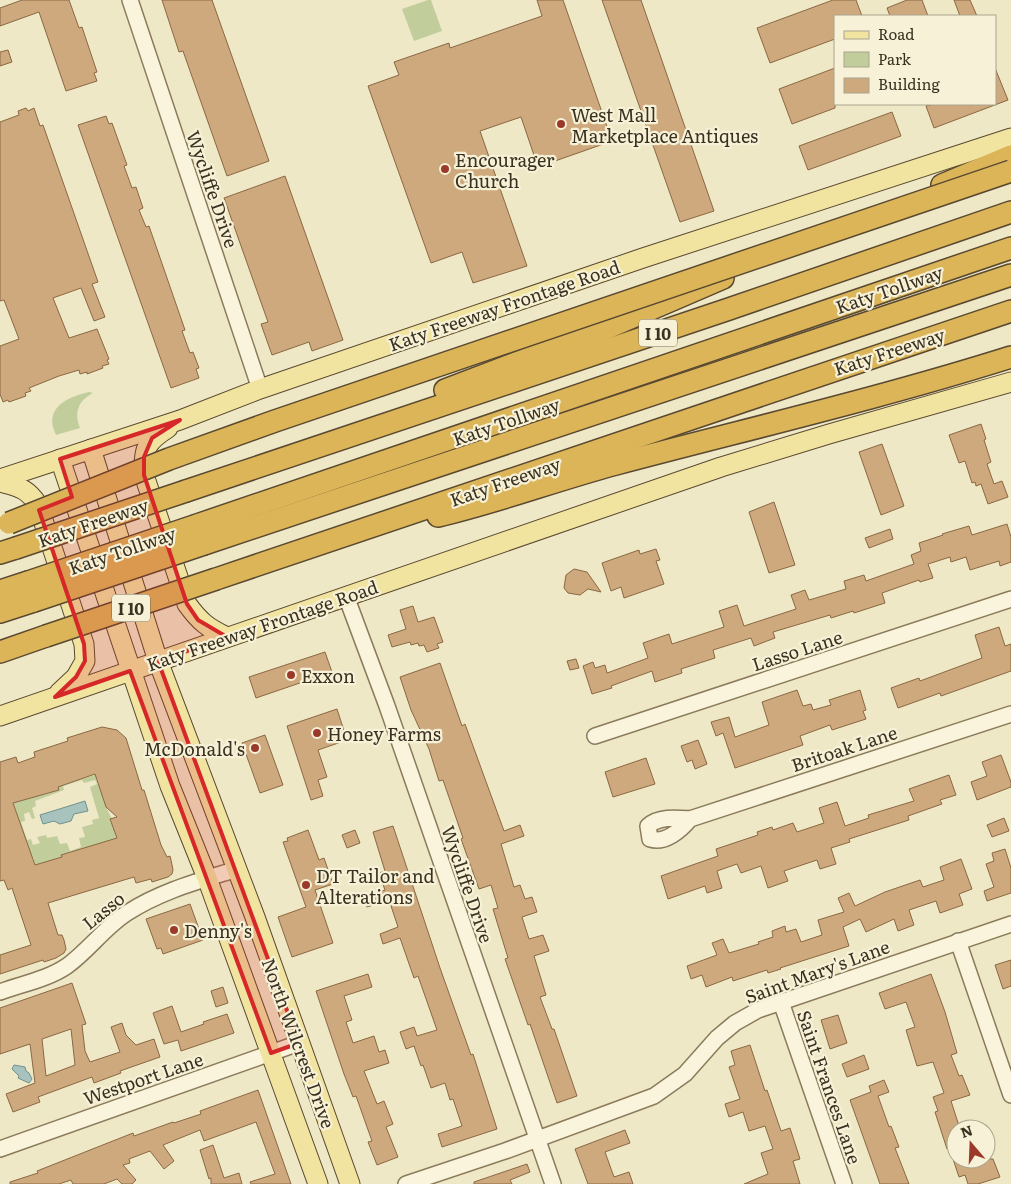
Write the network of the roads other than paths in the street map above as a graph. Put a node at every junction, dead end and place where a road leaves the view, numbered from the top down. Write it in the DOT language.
graph roads {
  1 [pos="130,0"];
  2 [pos="1011,138"];
  3 [pos="1011,156"];
  4 [pos="1011,171"];
  5 [pos="1011,212"];
  6 [pos="1011,248"];
  7 [pos="1011,275"];
  8 [pos="1011,311"];
  9 [pos="1011,357"];
  10 [pos="1011,382"];
  11 [pos="260,389"];
  12 [pos="180,420"];
  13 [pos="91,449"];
  14 [pos="304,451"];
  15 [pos="60,459"];
  16 [pos="0,480"];
  17 [pos="4,524"];
  18 [pos="201,534"];
  19 [pos="314,546"];
  20 [pos="8,550"];
  21 [pos="0,592"];
  22 [pos="31,592"];
  23 [pos="346,596"];
  24 [pos="1011,600"];
  25 [pos="0,612"];
  26 [pos="227,638"];
  27 [pos="0,652"];
  28 [pos="158,661"];
  29 [pos="130,671"];
  30 [pos="54,697"];
  31 [pos="1011,714"];
  32 [pos="0,716"];
  33 [pos="595,736"];
  34 [pos="690,819"];
  35 [pos="237,869"];
  36 [pos="208,878"];
  37 [pos="1011,924"];
  38 [pos="958,941"];
  39 [pos="0,992"];
  40 [pos="781,1002"];
  41 [pos="299,1044"];
  42 [pos="271,1053"];
  43 [pos="1011,1095"];
  44 [pos="537,1139"];
  45 [pos="0,1149"];
  46 [pos="318,1184"];
  47 [pos="350,1184"];
  48 [pos="406,1184"];
  49 [pos="553,1184"];
  50 [pos="844,1184"];
  1 -- 11 [label="street, Wycliffe Drive"];
  2 -- 11 [label="main road, Katy Freeway Frontage Road"];
  3 -- 14 [label="highway"];
  4 -- 17 [label="highway, bridge"];
  5 -- 14 [label="highway, Katy Freeway / I 10"];
  6 -- 18 [label="highway, Katy Tollway"];
  7 -- 18 [label="highway, Katy Tollway"];
  8 -- 19 [label="highway, Katy Freeway / I 10"];
  9 -- 19 [label="highway"];
  10 -- 23 [label="main road, Katy Freeway Frontage Road"];
  11 -- 12 [label="main road, Katy Freeway Frontage Road"];
  12 -- 13 [label="main road, Katy Freeway Frontage Road"];
  12 -- 26 [label="main road"];
  13 -- 15 [label="main road, Katy Freeway Frontage Road"];
  13 -- 28 [label="main road, North Wilcrest Drive"];
  14 -- 20 [label="highway, Katy Freeway / I 10, bridge"];
  15 -- 16 [label="main road, Katy Freeway Frontage Road"];
  15 -- 29 [label="main road, North Wilcrest Drive"];
  16 -- 30 [label="main road"];
  18 -- 22 [label="highway, Katy Tollway, bridge"];
  19 -- 27 [label="highway, Katy Freeway / I 10, bridge"];
  21 -- 22 [label="highway, Katy Tollway"];
  22 -- 25 [label="highway, Katy Tollway"];
  23 -- 26 [label="main road, Katy Freeway Frontage Road"];
  23 -- 44 [label="street, Wycliffe Drive"];
  24 -- 33 [label="street, Lasso Lane"];
  26 -- 28 [label="main road, Katy Freeway Frontage Road"];
  28 -- 29 [label="main road, Katy Freeway Frontage Road"];
  28 -- 35 [label="main road, North Wilcrest Drive"];
  29 -- 30 [label="main road, Katy Freeway Frontage Road"];
  29 -- 36 [label="main road, North Wilcrest Drive"];
  30 -- 32 [label="main road, Katy Freeway Frontage Road"];
  31 -- 34 [label="street, Britoak Lane"];
  35 -- 36 [label="street, Lasso"];
  35 -- 41 [label="main road, North Wilcrest Drive"];
  36 -- 39 [label="street, Lasso"];
  36 -- 42 [label="main road, North Wilcrest Drive"];
  37 -- 38 [label="street, Saint Mary's Lane"];
  38 -- 40 [label="street, Saint Mary's Lane"];
  38 -- 43 [label="street"];
  40 -- 44 [label="street, Saint Mary's Lane"];
  40 -- 50 [label="street, Saint Frances Lane"];
  41 -- 42 [label="street, Westport Lane"];
  41 -- 47 [label="main road, North Wilcrest Drive"];
  42 -- 45 [label="street, Westport Lane"];
  42 -- 46 [label="main road, North Wilcrest Drive"];
  44 -- 48 [label="street, Saint Mary's Lane"];
  44 -- 49 [label="street, Wycliffe Drive"];
}
